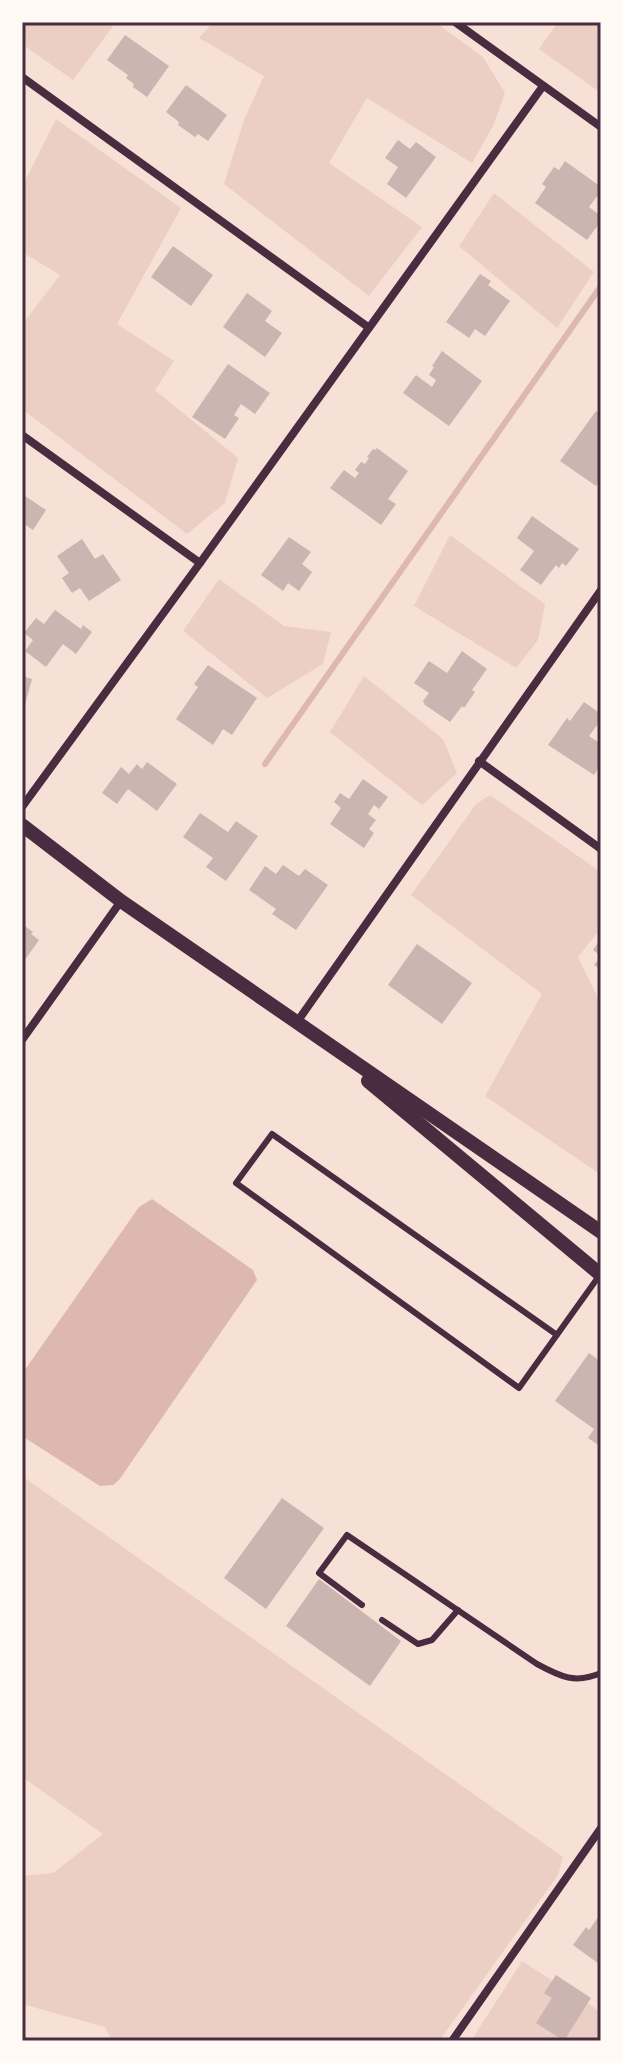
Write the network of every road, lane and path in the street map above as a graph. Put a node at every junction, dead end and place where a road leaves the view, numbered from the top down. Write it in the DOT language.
graph roads {
  1 [pos="455,22"];
  2 [pos="22,77"];
  3 [pos="543,86"];
  4 [pos="601,127"];
  5 [pos="368,327"];
  6 [pos="22,435"];
  7 [pos="200,563"];
  8 [pos="601,590"];
  9 [pos="479,761"];
  10 [pos="22,807"];
  11 [pos="22,825"];
  12 [pos="601,849"];
  13 [pos="121,901"];
  14 [pos="297,1022"];
  15 [pos="22,1040"];
  16 [pos="601,1232"];
  17 [pos="601,1274"];
  18 [pos="557,1335"];
  19 [pos="362,1605"];
  20 [pos="458,1610"];
  21 [pos="382,1620"];
  22 [pos="601,1673"];
  23 [pos="601,1828"];
  24 [pos="452,2041"];
  1 -- 3 [label="street"];
  2 -- 5 [label="street"];
  3 -- 4 [label="street"];
  3 -- 5 [label="street"];
  5 -- 7 [label="street"];
  6 -- 7 [label="street"];
  7 -- 10 [label="street"];
  8 -- 9 [label="street"];
  9 -- 12 [label="street"];
  9 -- 14 [label="street"];
  11 -- 13 [label="street"];
  13 -- 14 [label="street"];
  13 -- 15 [label="street"];
  14 -- 16 [label="street"];
  14 -- 17 [label="street"];
  17 -- 18 [label="lane"];
  18 -- 18 [label="lane"];
  19 -- 20 [label="lane"];
  20 -- 21 [label="lane"];
  20 -- 22 [label="lane"];
  23 -- 24 [label="street"];
}
